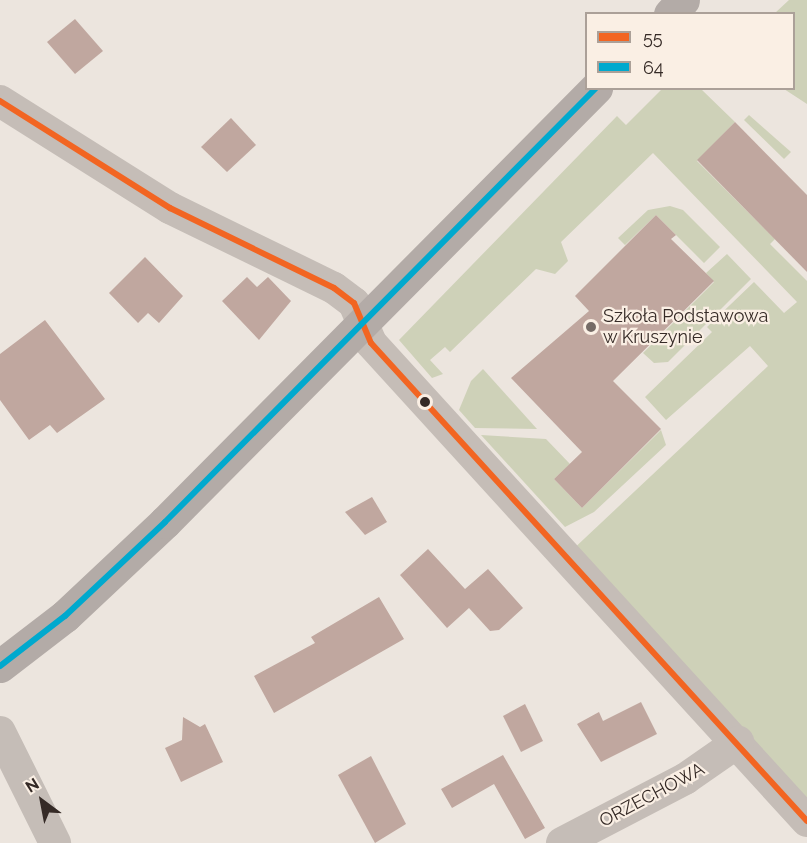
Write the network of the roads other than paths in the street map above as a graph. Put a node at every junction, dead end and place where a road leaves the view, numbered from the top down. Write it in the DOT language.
graph roads {
  1 [pos="683,0"];
  2 [pos="672,12"];
  3 [pos="594,90"];
  4 [pos="0,101"];
  5 [pos="360,325"];
  6 [pos="0,666"];
  7 [pos="0,732"];
  8 [pos="738,742"];
  9 [pos="807,821"];
  10 [pos="55,843"];
  11 [pos="562,843"];
  1 -- 2 [label="main road"];
  3 -- 5 [label="main road"];
  4 -- 5 [label="street"];
  5 -- 6 [label="main road"];
  5 -- 8 [label="street"];
  7 -- 10 [label="street"];
  8 -- 9 [label="street"];
  8 -- 11 [label="street, ORZECHOWA"];
}
